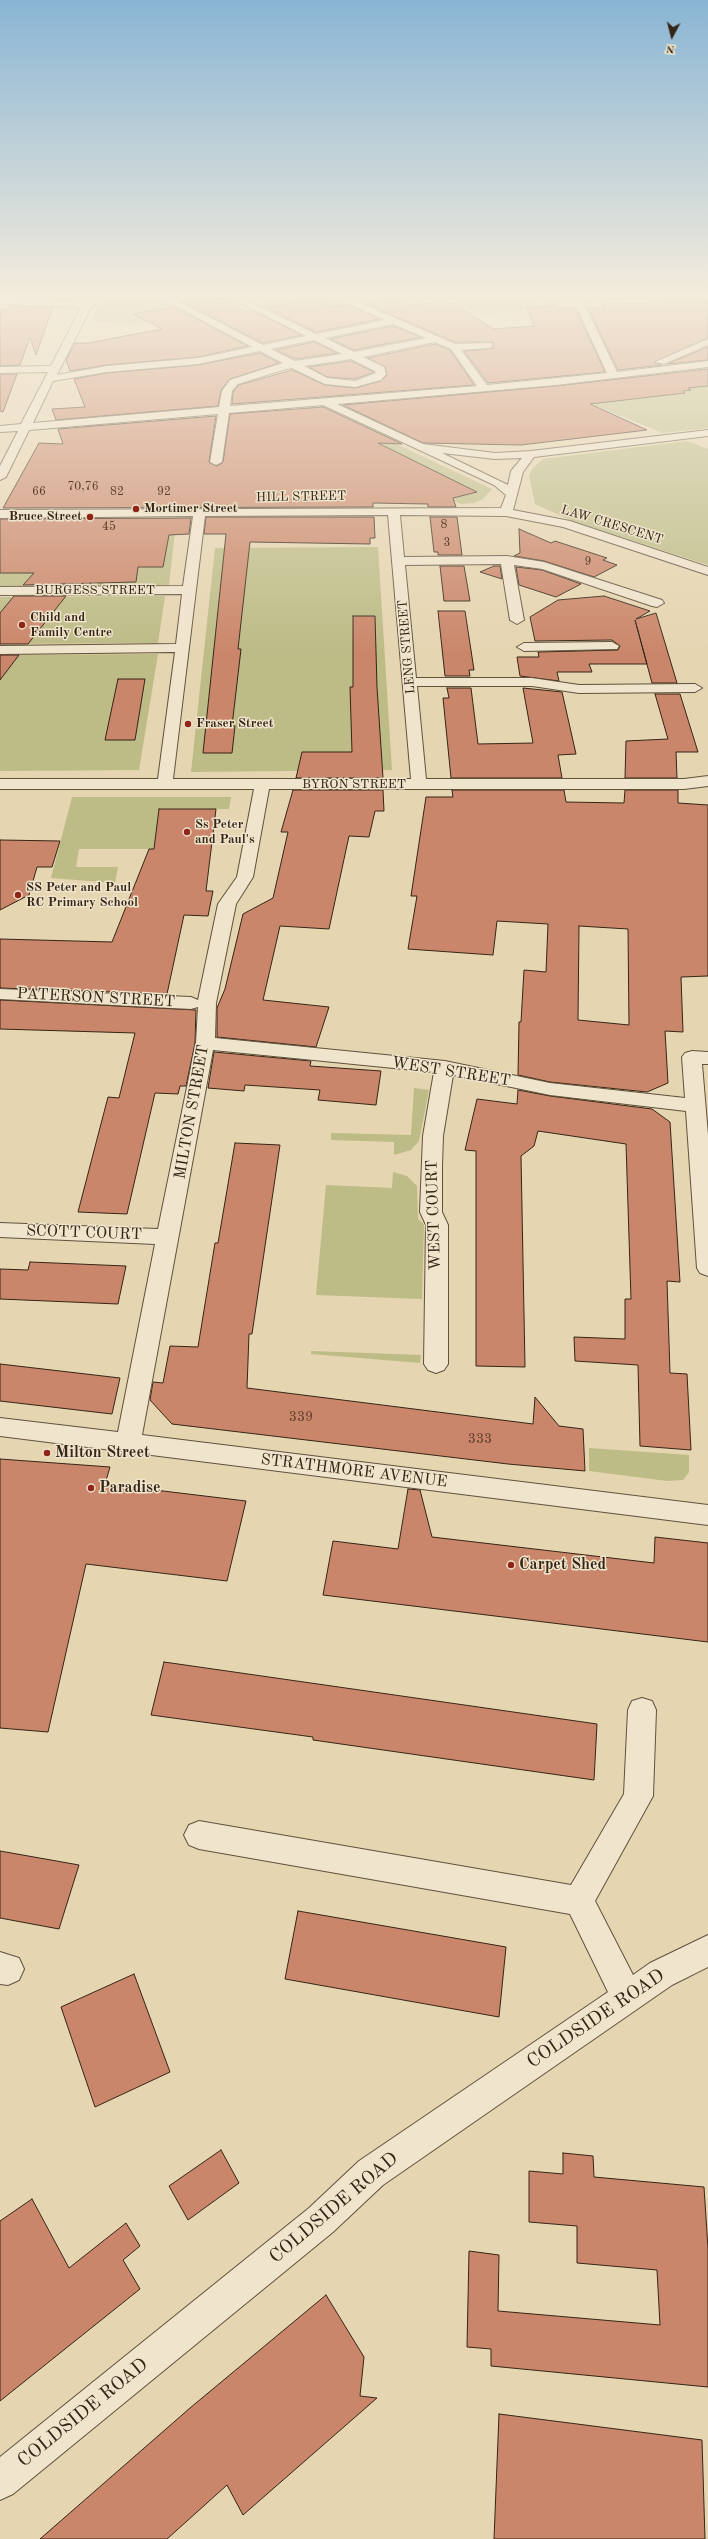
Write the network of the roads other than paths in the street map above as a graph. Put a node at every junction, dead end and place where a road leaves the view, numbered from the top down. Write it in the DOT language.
graph roads {
  1 [pos="30,415"];
  2 [pos="168,415"];
  3 [pos="223,415"];
  4 [pos="353,415"];
  5 [pos="24,427"];
  6 [pos="0,429"];
  7 [pos="708,433"];
  8 [pos="424,447"];
  9 [pos="531,454"];
  10 [pos="216,462"];
  11 [pos="0,477"];
  12 [pos="512,494"];
  13 [pos="394,510"];
  14 [pos="506,512"];
  15 [pos="199,513"];
  16 [pos="0,514"];
  17 [pos="507,560"];
  18 [pos="399,561"];
  19 [pos="708,571"];
  20 [pos="637,582"];
  21 [pos="189,590"];
  22 [pos="0,591"];
  23 [pos="622,591"];
  24 [pos="657,603"];
  25 [pos="517,620"];
  26 [pos="612,646"];
  27 [pos="182,648"];
  28 [pos="0,650"];
  29 [pos="529,670"];
  30 [pos="650,673"];
  31 [pos="410,682"];
  32 [pos="694,688"];
  33 [pos="655,689"];
  34 [pos="708,781"];
  35 [pos="0,784"];
  36 [pos="419,784"];
  37 [pos="165,785"];
  38 [pos="262,785"];
  39 [pos="0,994"];
  40 [pos="191,1003"];
  41 [pos="205,1042"];
  42 [pos="700,1057"];
  43 [pos="445,1067"];
  44 [pos="696,1106"];
  45 [pos="0,1230"];
  46 [pos="168,1237"];
  47 [pos="708,1268"];
  48 [pos="436,1364"];
  49 [pos="0,1427"];
  50 [pos="128,1442"];
  51 [pos="708,1515"];
  52 [pos="642,1710"];
  53 [pos="199,1835"];
  54 [pos="579,1901"];
  55 [pos="708,1951"];
  56 [pos="627,1997"];
  57 [pos="0,2481"];
  1 -- 5 [label="street"];
  2 -- 5 [label="street"];
  3 -- 10 [label="street"];
  4 -- 8 [label="street"];
  5 -- 6 [label="street"];
  5 -- 11 [label="street"];
  7 -- 9 [label="street"];
  8 -- 9 [label="street"];
  8 -- 12 [label="street"];
  9 -- 12 [label="street"];
  12 -- 14 [label="street"];
  13 -- 14 [label="street, HILL STREET"];
  13 -- 15 [label="street, HILL STREET"];
  13 -- 18 [label="street, LENG STREET"];
  14 -- 19 [label="street, LAW CRESCENT"];
  15 -- 16 [label="street, HILL STREET"];
  15 -- 21 [label="street"];
  17 -- 18 [label="street"];
  17 -- 23 [label="street"];
  17 -- 25 [label="street"];
  18 -- 31 [label="street, LENG STREET"];
  20 -- 23 [label="street"];
  21 -- 22 [label="street, BURGESS STREET"];
  21 -- 27 [label="street"];
  23 -- 24 [label="street"];
  26 -- 29 [label="street"];
  27 -- 28 [label="street"];
  27 -- 37 [label="street"];
  29 -- 31 [label="street"];
  29 -- 33 [label="street"];
  30 -- 33 [label="street"];
  31 -- 36 [label="street, LENG STREET"];
  32 -- 33 [label="street"];
  34 -- 36 [label="street, BYRON STREET"];
  35 -- 37 [label="street, BYRON STREET"];
  36 -- 38 [label="street, BYRON STREET"];
  37 -- 38 [label="street, BYRON STREET"];
  38 -- 41 [label="street, MILTON STREET"];
  39 -- 40 [label="street, PATERSON STREET"];
  41 -- 43 [label="street, WEST STREET"];
  41 -- 46 [label="street, MILTON STREET"];
  42 -- 44 [label="street"];
  43 -- 44 [label="street, WEST STREET"];
  43 -- 48 [label="street, WEST COURT"];
  44 -- 47 [label="street"];
  45 -- 46 [label="street, SCOTT COURT"];
  46 -- 50 [label="street, MILTON STREET"];
  49 -- 50 [label="street, STRATHMORE AVENUE"];
  50 -- 51 [label="street, STRATHMORE AVENUE"];
  52 -- 54 [label="street"];
  53 -- 54 [label="street"];
  54 -- 56 [label="street"];
  55 -- 56 [label="street, COLDSIDE ROAD"];
  56 -- 57 [label="street, COLDSIDE ROAD"];
}
